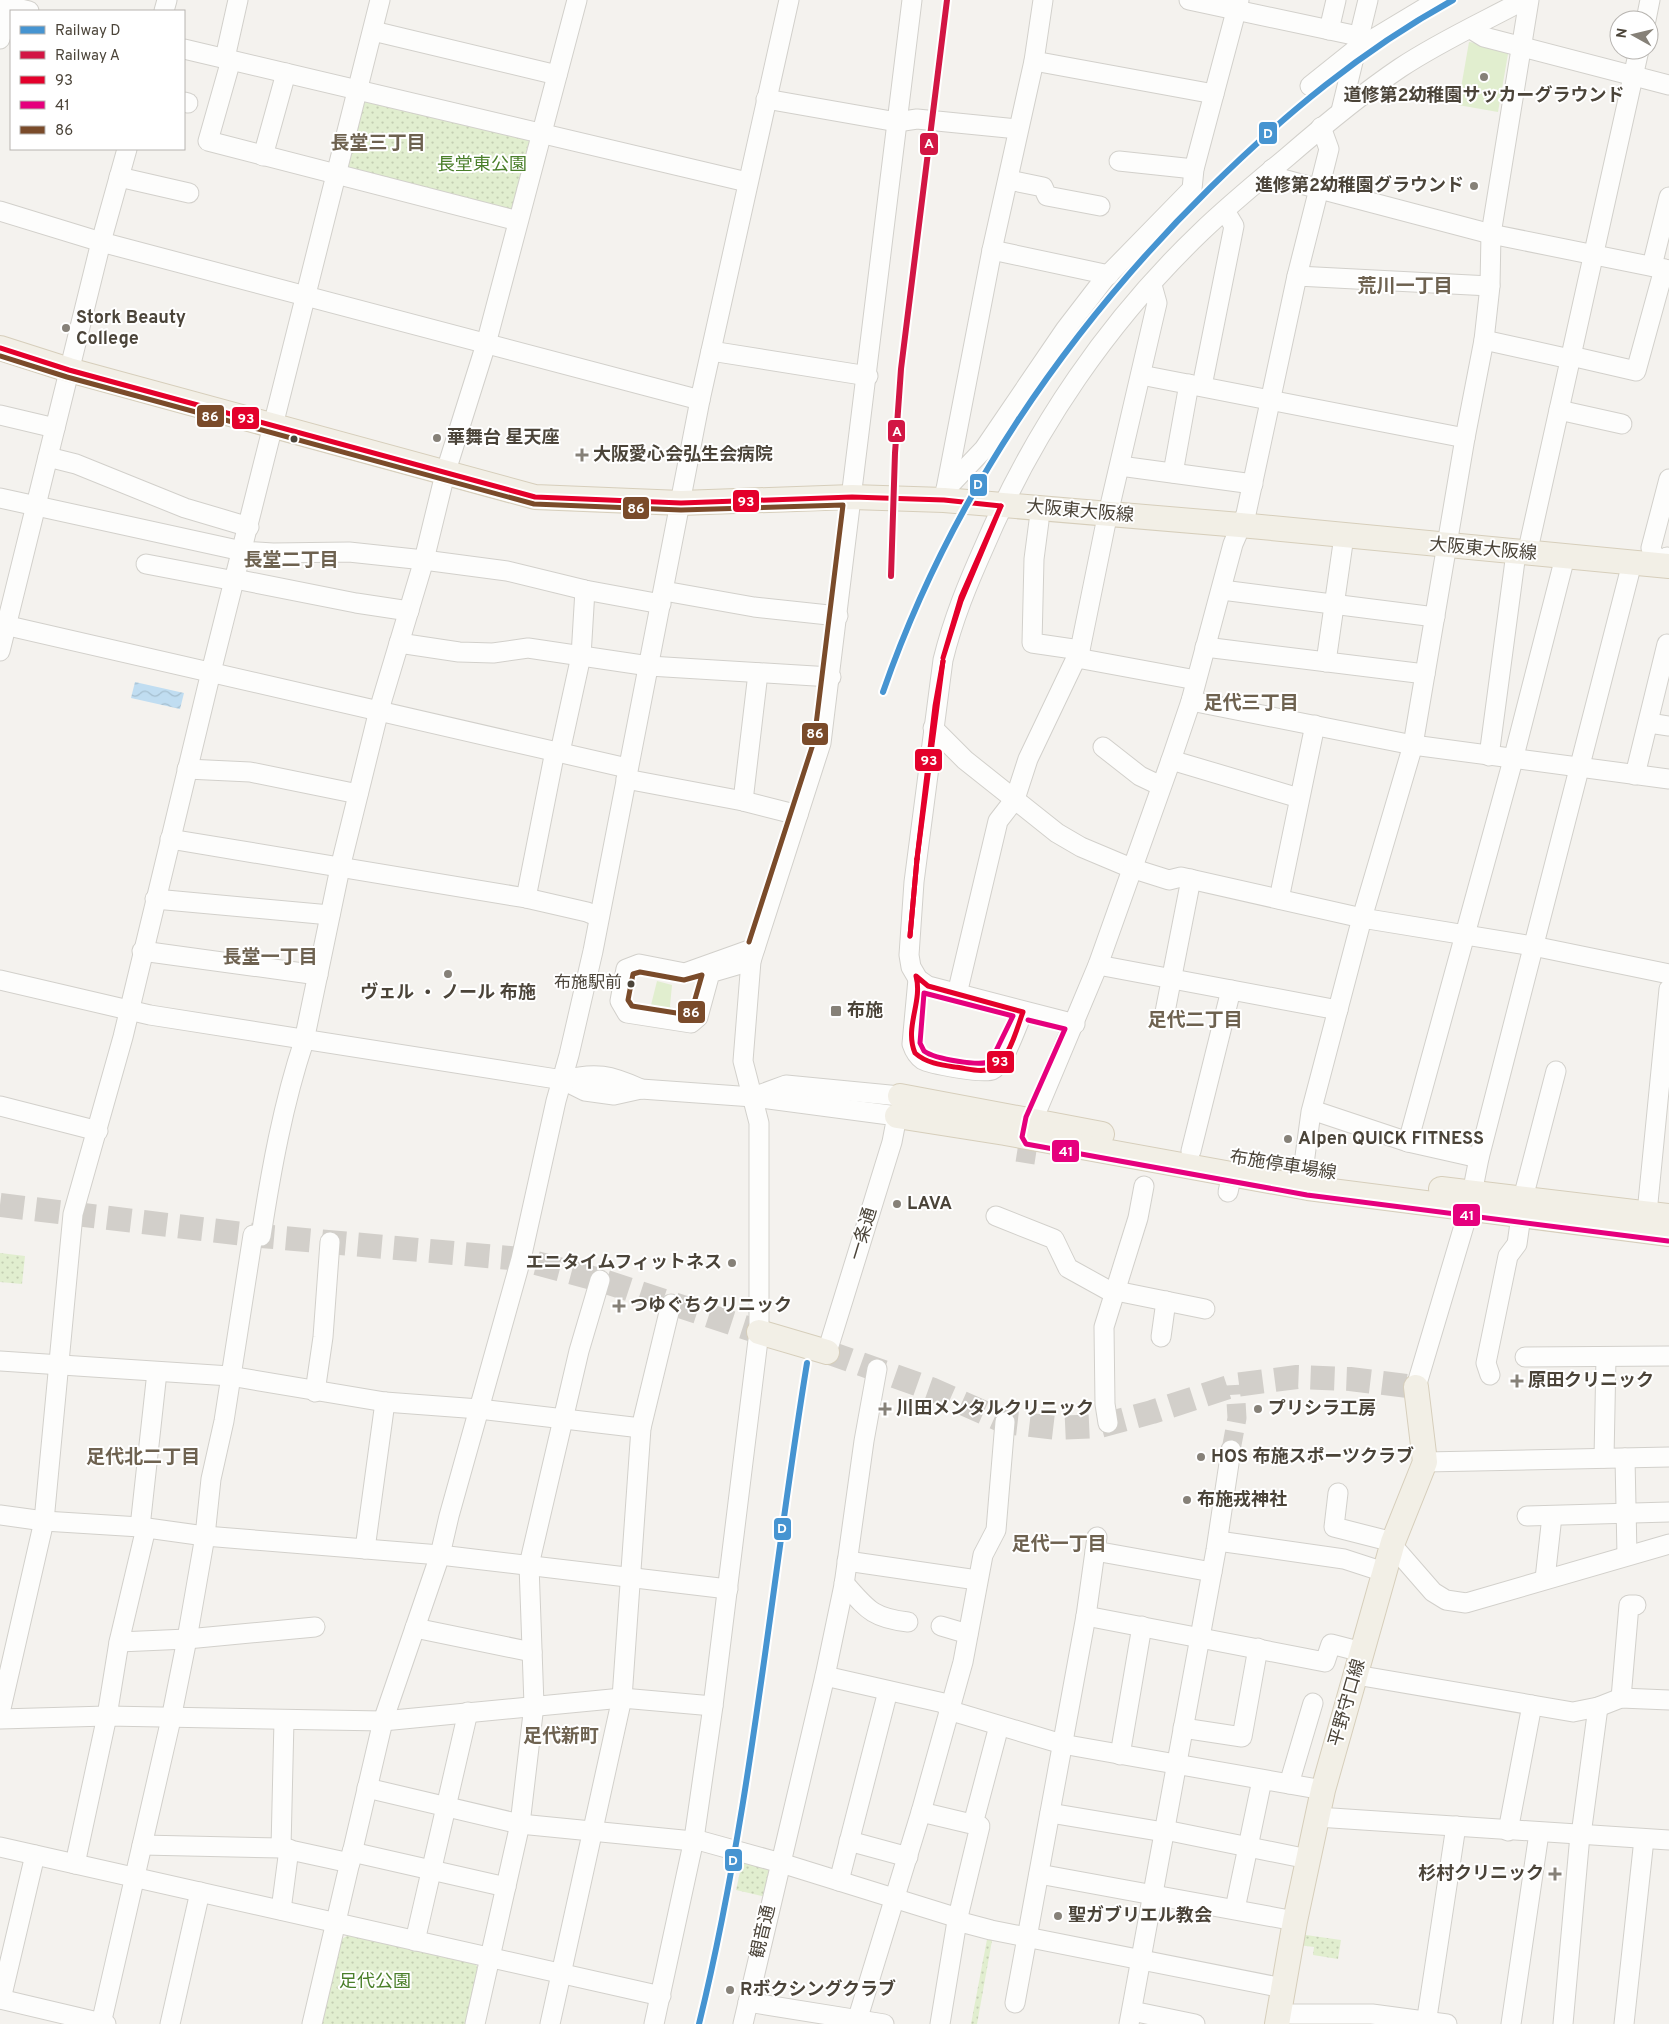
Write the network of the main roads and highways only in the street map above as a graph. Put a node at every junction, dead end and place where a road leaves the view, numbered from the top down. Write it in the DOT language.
graph roads {
  1 [pos="0,348"];
  2 [pos="1665,562"];
  3 [pos="898,1106"];
  4 [pos="1031,1129"];
  5 [pos="1306,1180"];
  6 [pos="1522,1207"];
  7 [pos="1658,1214"];
  8 [pos="1669,1234"];
  9 [pos="759,1332"];
  10 [pos="828,1352"];
  11 [pos="1416,1387"];
  12 [pos="1278,2019"];
  1 -- 2 [label="main road, 大阪東大阪線"];
  3 -- 4 [label="main road, 布施停車場線"];
  4 -- 5 [label="main road, 布施停車場線"];
  4 -- 5 [label="main road, 布施停車場線"];
  5 -- 6 [label="main road, 布施停車場線"];
  6 -- 7 [label="main road, 布施停車場線"];
  6 -- 8 [label="main road, 布施停車場線"];
  9 -- 10 [label="main road"];
  11 -- 12 [label="main road, 平野守口線"];
}
